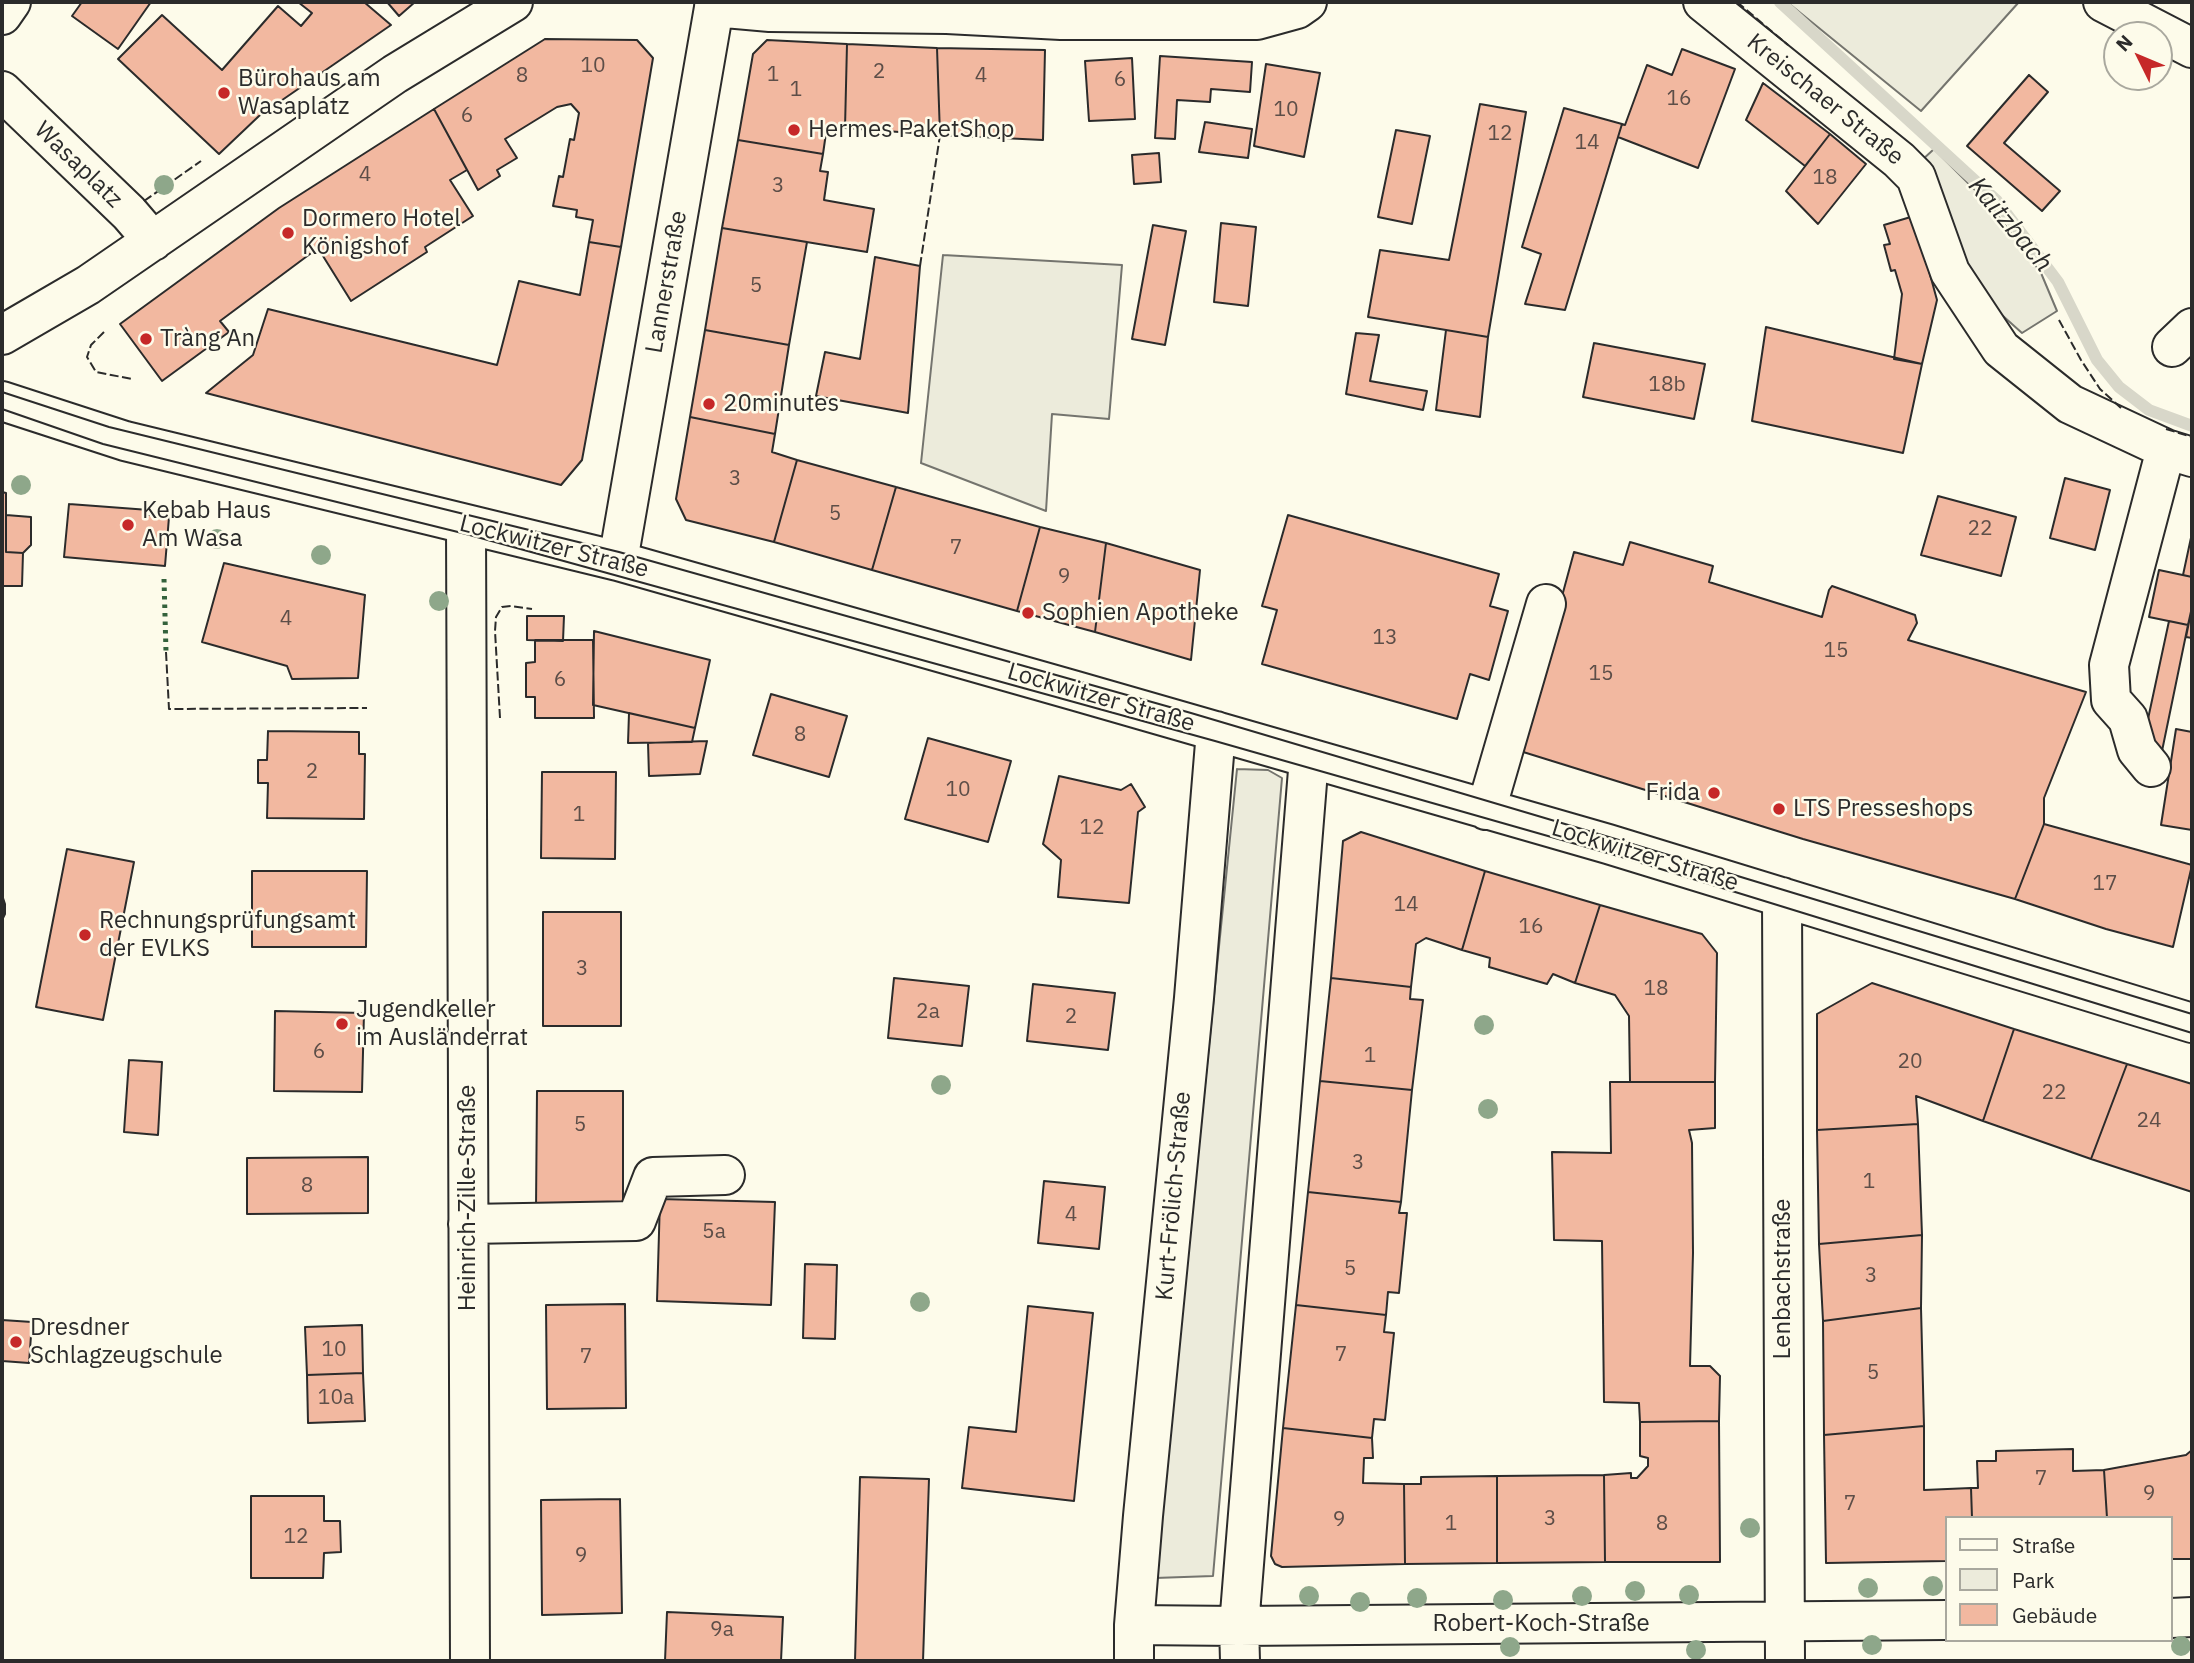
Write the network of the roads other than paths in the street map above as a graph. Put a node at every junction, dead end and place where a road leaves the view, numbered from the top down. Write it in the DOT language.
graph roads {
  1 [pos="11,2"];
  2 [pos="513,2"];
  3 [pos="1307,2"];
  4 [pos="1703,2"];
  5 [pos="2103,2"];
  6 [pos="715,4"];
  7 [pos="2,15"];
  8 [pos="2192,48"];
  9 [pos="2,91"];
  10 [pos="153,241"];
  11 [pos="2,335"];
  12 [pos="2,401"];
  13 [pos="2179,453"];
  14 [pos="466,526"];
  15 [pos="618,561"];
  16 [pos="1546,604"];
  17 [pos="1216,731"];
  18 [pos="1309,758"];
  19 [pos="2151,767"];
  20 [pos="1486,810"];
  21 [pos="1782,897"];
  22 [pos="2192,1023"];
  23 [pos="725,1175"];
  24 [pos="468,1224"];
  25 [pos="2192,1617"];
  26 [pos="2173,1618"];
  27 [pos="1946,1620"];
  28 [pos="1784,1622"];
  29 [pos="1134,1643"];
  30 [pos="1239,1644"];
  31 [pos="470,1661"];
  32 [pos="1785,1661"];
  1 -- 7 [label="street"];
  2 -- 10 [label="street"];
  3 -- 6 [label="street"];
  4 -- 13 [label="street, Kreischaer Straße"];
  5 -- 8 [label="street"];
  6 -- 15 [label="street, Lannerstraße"];
  9 -- 10 [label="street, Wasaplatz"];
  10 -- 11 [label="street"];
  12 -- 14 [label="street, Lockwitzer Straße"];
  13 -- 19 [label="street"];
  14 -- 15 [label="street, Lockwitzer Straße"];
  14 -- 24 [label="street, Heinrich-Zille-Straße"];
  15 -- 17 [label="street, Lockwitzer Straße"];
  16 -- 20 [label="street"];
  17 -- 18 [label="street, Lockwitzer Straße"];
  17 -- 29 [label="street, Kurt-Frölich-Straße"];
  18 -- 20 [label="street, Lockwitzer Straße"];
  18 -- 30 [label="street"];
  20 -- 21 [label="street, Lockwitzer Straße"];
  21 -- 22 [label="street, Lockwitzer Straße"];
  21 -- 28 [label="street, Lenbachstraße"];
  23 -- 24 [label="street"];
  24 -- 31 [label="street, Heinrich-Zille-Straße"];
  25 -- 26 [label="street"];
  27 -- 28 [label="street, Robert-Koch-Straße"];
  28 -- 30 [label="street, Robert-Koch-Straße"];
  28 -- 32 [label="street, Lenbachstraße"];
  29 -- 30 [label="street, Robert-Koch-Straße"];
}
